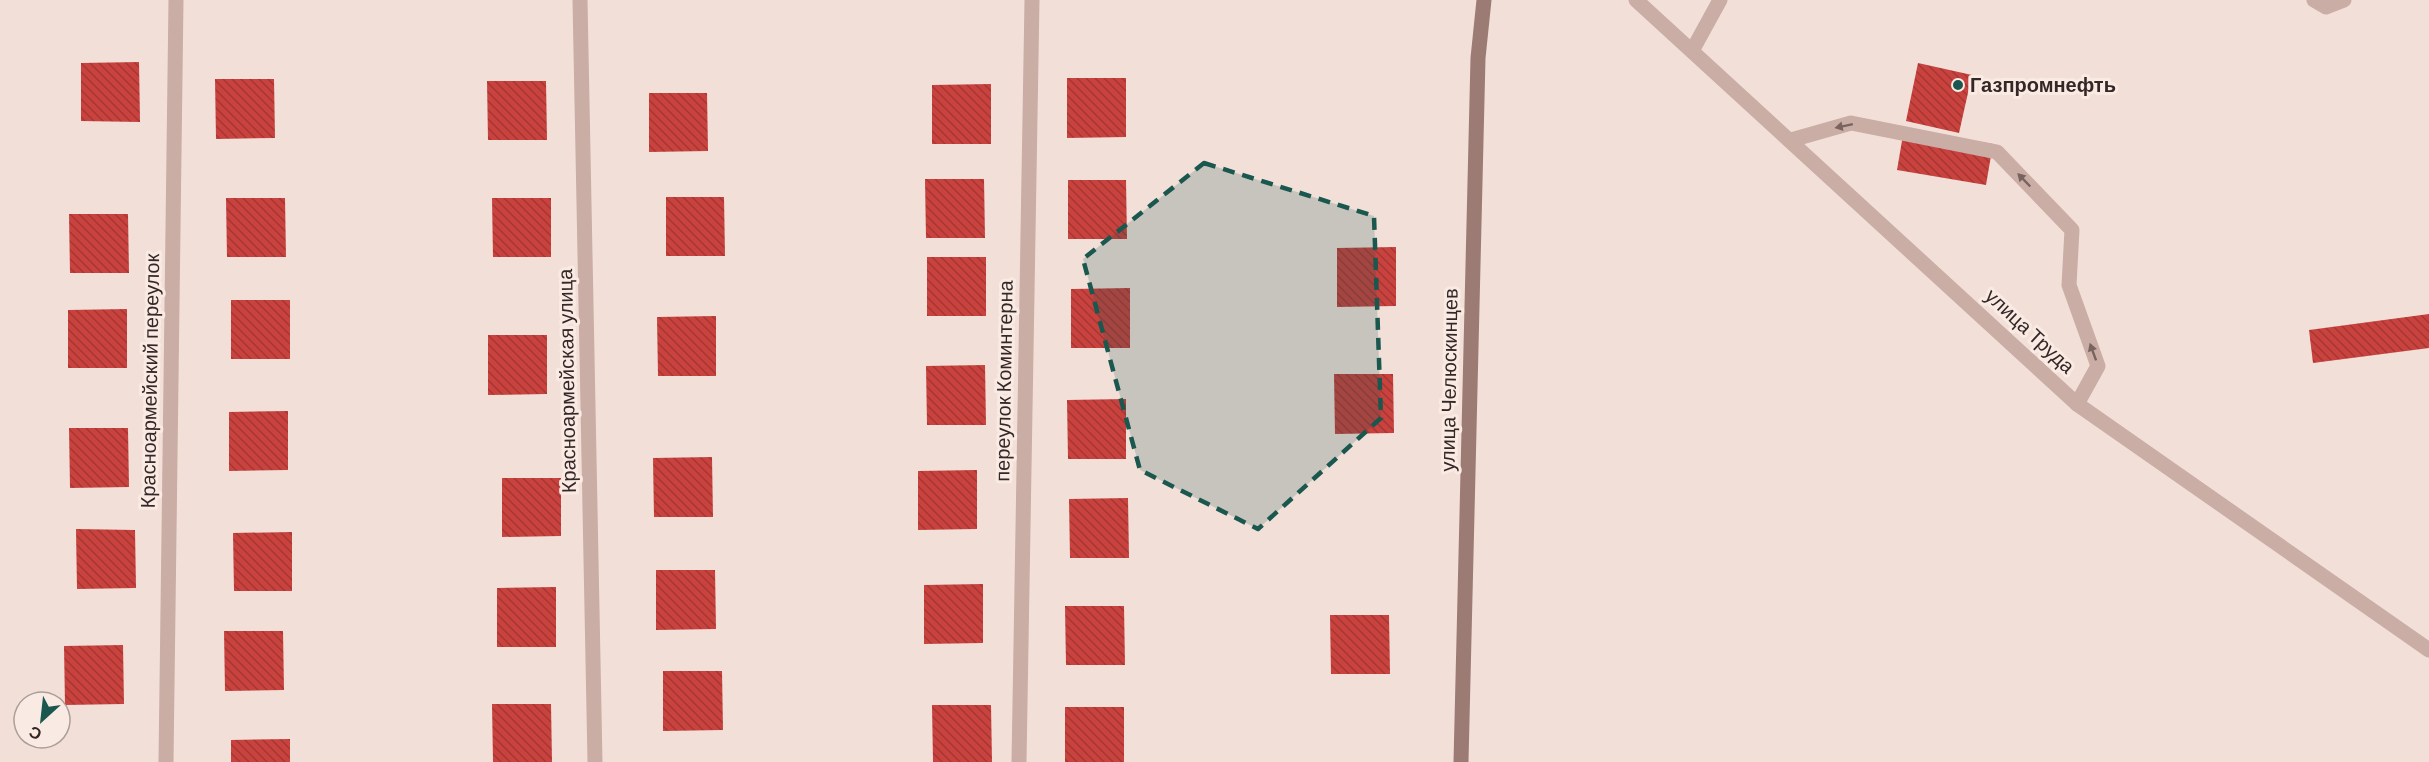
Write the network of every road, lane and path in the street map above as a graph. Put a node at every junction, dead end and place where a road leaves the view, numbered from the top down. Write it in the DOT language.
graph roads {
  1 [pos="176,0"];
  2 [pos="580,0"];
  3 [pos="1032,0"];
  4 [pos="1484,0"];
  5 [pos="1636,0"];
  6 [pos="1720,0"];
  7 [pos="2314,0"];
  8 [pos="2344,0"];
  9 [pos="1692,51"];
  10 [pos="1791,140"];
  11 [pos="2077,404"];
  12 [pos="2429,650"];
  13 [pos="166,762"];
  14 [pos="595,762"];
  15 [pos="1019,762"];
  16 [pos="1461,762"];
  1 -- 13 [label="street, Красноармейский переулок"];
  2 -- 14 [label="street, Красноармейская улица"];
  3 -- 15 [label="street, переулок Коминтерна"];
  4 -- 16 [label="street, улица Челюскинцев"];
  5 -- 9 [label="street, улица Труда"];
  6 -- 9 [label="street"];
  7 -- 8 [label="street"];
  9 -- 10 [label="street, улица Труда"];
  10 -- 11 [label="street, улица Труда"];
  11 -- 10 [label="street, one-way"];
  11 -- 12 [label="street, улица Труда"];
}
